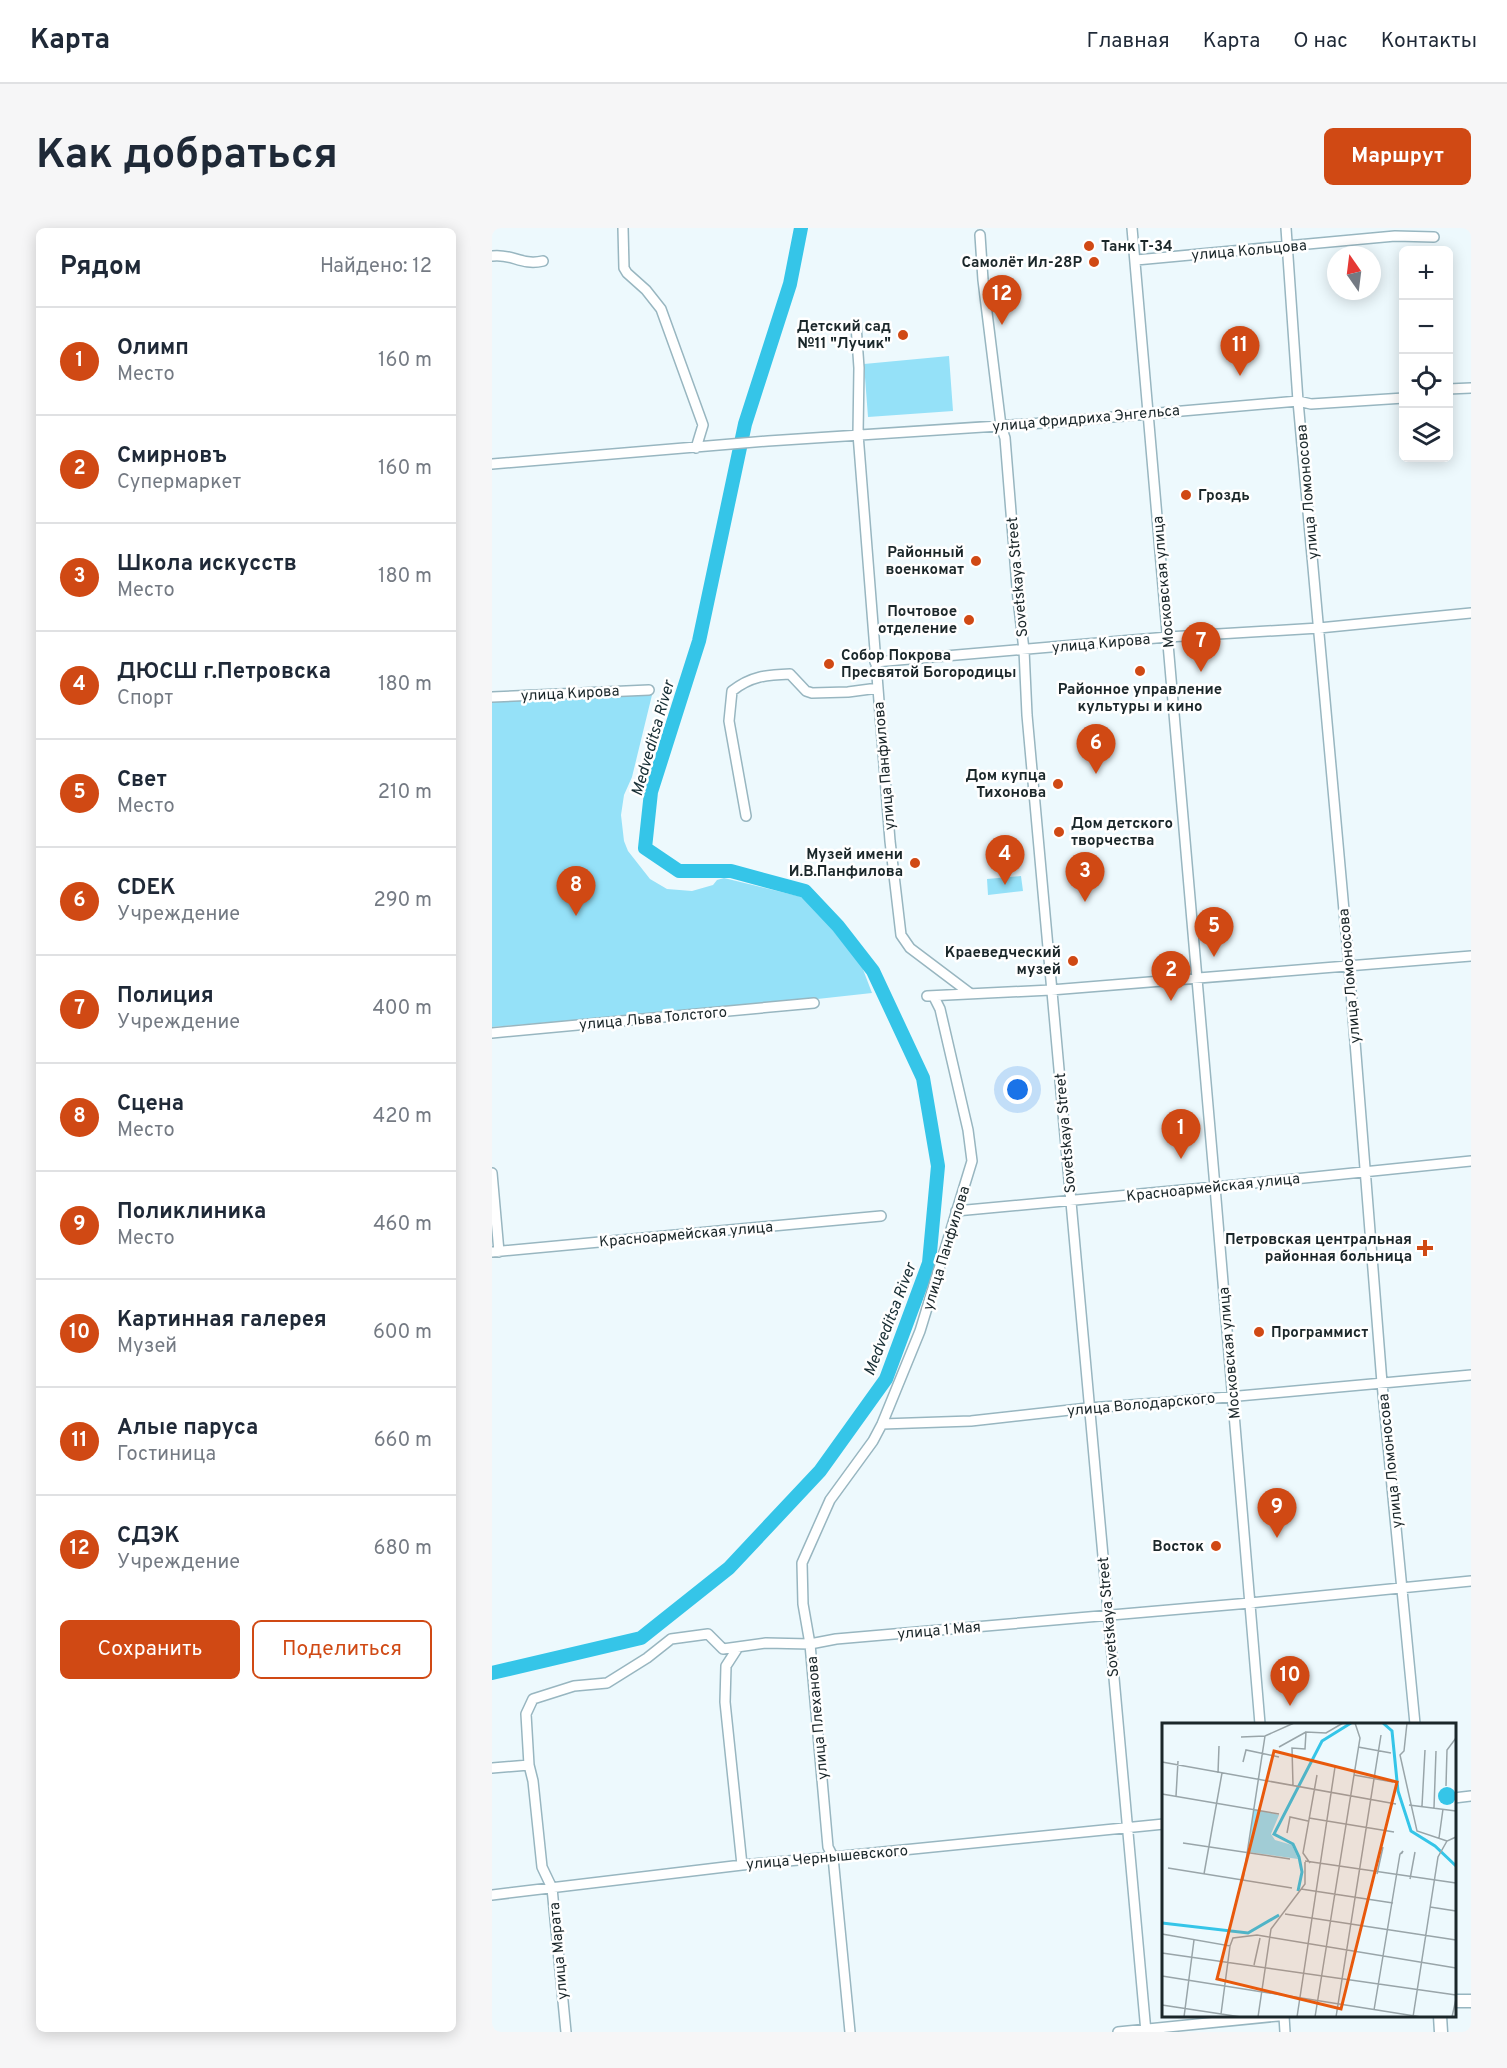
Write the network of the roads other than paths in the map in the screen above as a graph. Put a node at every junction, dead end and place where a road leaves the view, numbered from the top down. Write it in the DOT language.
graph roads {
  1 [pos="623,228"];
  2 [pos="1132,228"];
  3 [pos="1286,228"];
  4 [pos="980,236"];
  5 [pos="1434,237"];
  6 [pos="1287,247"];
  7 [pos="492,256"];
  8 [pos="1136,260"];
  9 [pos="543,261"];
  10 [pos="856,325"];
  11 [pos="1471,388"];
  12 [pos="1453,389"];
  13 [pos="1399,398"];
  14 [pos="1298,401"];
  15 [pos="1148,413"];
  16 [pos="1001,426"];
  17 [pos="858,434"];
  18 [pos="698,447"];
  19 [pos="492,464"];
  20 [pos="1471,613"];
  21 [pos="1319,628"];
  22 [pos="1168,637"];
  23 [pos="1024,650"];
  24 [pos="875,662"];
  25 [pos="878,688"];
  26 [pos="649,690"];
  27 [pos="492,697"];
  28 [pos="746,816"];
  29 [pos="1471,956"];
  30 [pos="1349,966"];
  31 [pos="1197,978"];
  32 [pos="1052,990"];
  33 [pos="971,994"];
  34 [pos="814,1003"];
  35 [pos="492,1032"];
  36 [pos="1471,1161"];
  37 [pos="1366,1171"];
  38 [pos="492,1173"];
  39 [pos="1215,1187"];
  40 [pos="1071,1199"];
  41 [pos="956,1211"];
  42 [pos="880,1216"];
  43 [pos="495,1252"];
  44 [pos="1471,1374"];
  45 [pos="1382,1383"];
  46 [pos="1233,1396"];
  47 [pos="1089,1408"];
  48 [pos="882,1424"];
  49 [pos="1471,1581"];
  50 [pos="1402,1588"];
  51 [pos="1250,1604"];
  52 [pos="1108,1615"];
  53 [pos="810,1644"];
  54 [pos="737,1648"];
  55 [pos="1260,1723"];
  56 [pos="1415,1723"];
  57 [pos="529,1765"];
  58 [pos="492,1768"];
  59 [pos="1471,1796"];
  60 [pos="1456,1798"];
  61 [pos="1162,1824"];
  62 [pos="1127,1828"];
  63 [pos="833,1857"];
  64 [pos="742,1865"];
  65 [pos="552,1888"];
  66 [pos="492,1895"];
  67 [pos="1269,2017"];
  68 [pos="1284,2017"];
  69 [pos="1440,2017"];
  70 [pos="1146,2030"];
  71 [pos="566,2032"];
  72 [pos="850,2032"];
  73 [pos="1118,2032"];
  74 [pos="1285,2032"];
  75 [pos="1441,2032"];
  1 -- 18 [label="street"];
  2 -- 8 [label="street, Московская улица"];
  3 -- 6 [label="street, улица Ломоносова"];
  4 -- 16 [label="street, Sovetskaya Street"];
  5 -- 6 [label="street, улица Кольцова"];
  6 -- 8 [label="street, улица Кольцова"];
  6 -- 14 [label="street, улица Ломоносова"];
  7 -- 9 [label="street"];
  8 -- 15 [label="street, Московская улица"];
  10 -- 17 [label="street, улица Панфилова"];
  11 -- 12 [label="street"];
  13 -- 14 [label="street, улица Фридриха Энгельса"];
  14 -- 15 [label="street, улица Фридриха Энгельса"];
  14 -- 21 [label="street, улица Ломоносова"];
  15 -- 16 [label="street, улица Фридриха Энгельса"];
  15 -- 22 [label="street, Московская улица"];
  16 -- 17 [label="street, улица Фридриха Энгельса"];
  16 -- 23 [label="street, Sovetskaya Street"];
  17 -- 18 [label="street, улица Фридриха Энгельса"];
  17 -- 24 [label="street, улица Панфилова"];
  18 -- 19 [label="street"];
  20 -- 21 [label="street, улица Кирова"];
  21 -- 22 [label="street, улица Кирова"];
  21 -- 30 [label="street, улица Ломоносова"];
  22 -- 23 [label="street, улица Кирова"];
  22 -- 31 [label="street, Московская улица"];
  23 -- 24 [label="street, улица Кирова"];
  23 -- 32 [label="street, Sovetskaya Street"];
  24 -- 25 [label="street, улица Панфилова"];
  25 -- 28 [label="street"];
  25 -- 33 [label="street, улица Панфилова"];
  26 -- 27 [label="street, улица Кирова"];
  29 -- 30 [label="street"];
  30 -- 31 [label="street"];
  30 -- 37 [label="street, улица Ломоносова"];
  31 -- 32 [label="street"];
  31 -- 39 [label="street, Московская улица"];
  32 -- 33 [label="street"];
  32 -- 40 [label="street, Sovetskaya Street"];
  33 -- 41 [label="street, улица Панфилова"];
  34 -- 35 [label="street, улица Льва Толстого"];
  36 -- 37 [label="street, Красноармейская улица"];
  37 -- 39 [label="street, Красноармейская улица"];
  37 -- 45 [label="street, улица Ломоносова"];
  38 -- 43 [label="street"];
  39 -- 40 [label="street, Красноармейская улица"];
  39 -- 46 [label="street, Московская улица"];
  40 -- 41 [label="street, Красноармейская улица"];
  40 -- 47 [label="street, Sovetskaya Street"];
  41 -- 48 [label="street, улица Панфилова"];
  42 -- 43 [label="street, Красноармейская улица"];
  44 -- 45 [label="street, улица Володарского"];
  45 -- 46 [label="street, улица Володарского"];
  45 -- 50 [label="street, улица Ломоносова"];
  46 -- 47 [label="street, улица Володарского"];
  46 -- 51 [label="street, Московская улица"];
  47 -- 48 [label="street, улица Володарского"];
  47 -- 52 [label="street, Sovetskaya Street"];
  48 -- 53 [label="street, улица Плеханова"];
  49 -- 50 [label="street, улица 1 Мая"];
  50 -- 51 [label="street, улица 1 Мая"];
  50 -- 56 [label="street, улица Ломоносова"];
  51 -- 52 [label="street, улица 1 Мая"];
  51 -- 55 [label="street, Московская улица"];
  52 -- 53 [label="street, улица 1 Мая"];
  52 -- 62 [label="street, Sovetskaya Street"];
  53 -- 54 [label="street, улица 1 Мая"];
  53 -- 63 [label="street, улица Плеханова"];
  54 -- 57 [label="street"];
  54 -- 64 [label="street"];
  57 -- 58 [label="street"];
  57 -- 65 [label="street, улица Марата"];
  59 -- 60 [label="street"];
  61 -- 62 [label="street, улица Чернышевского"];
  62 -- 63 [label="street, улица Чернышевского"];
  62 -- 70 [label="street, Sovetskaya Street"];
  63 -- 64 [label="street, улица Чернышевского"];
  63 -- 72 [label="street, улица Плеханова"];
  64 -- 65 [label="street, улица Чернышевского"];
  65 -- 66 [label="street, улица Чернышевского"];
  65 -- 71 [label="street, улица Марата"];
  67 -- 70 [label="street"];
  68 -- 74 [label="street"];
  69 -- 75 [label="street"];
  70 -- 73 [label="street"];
}
